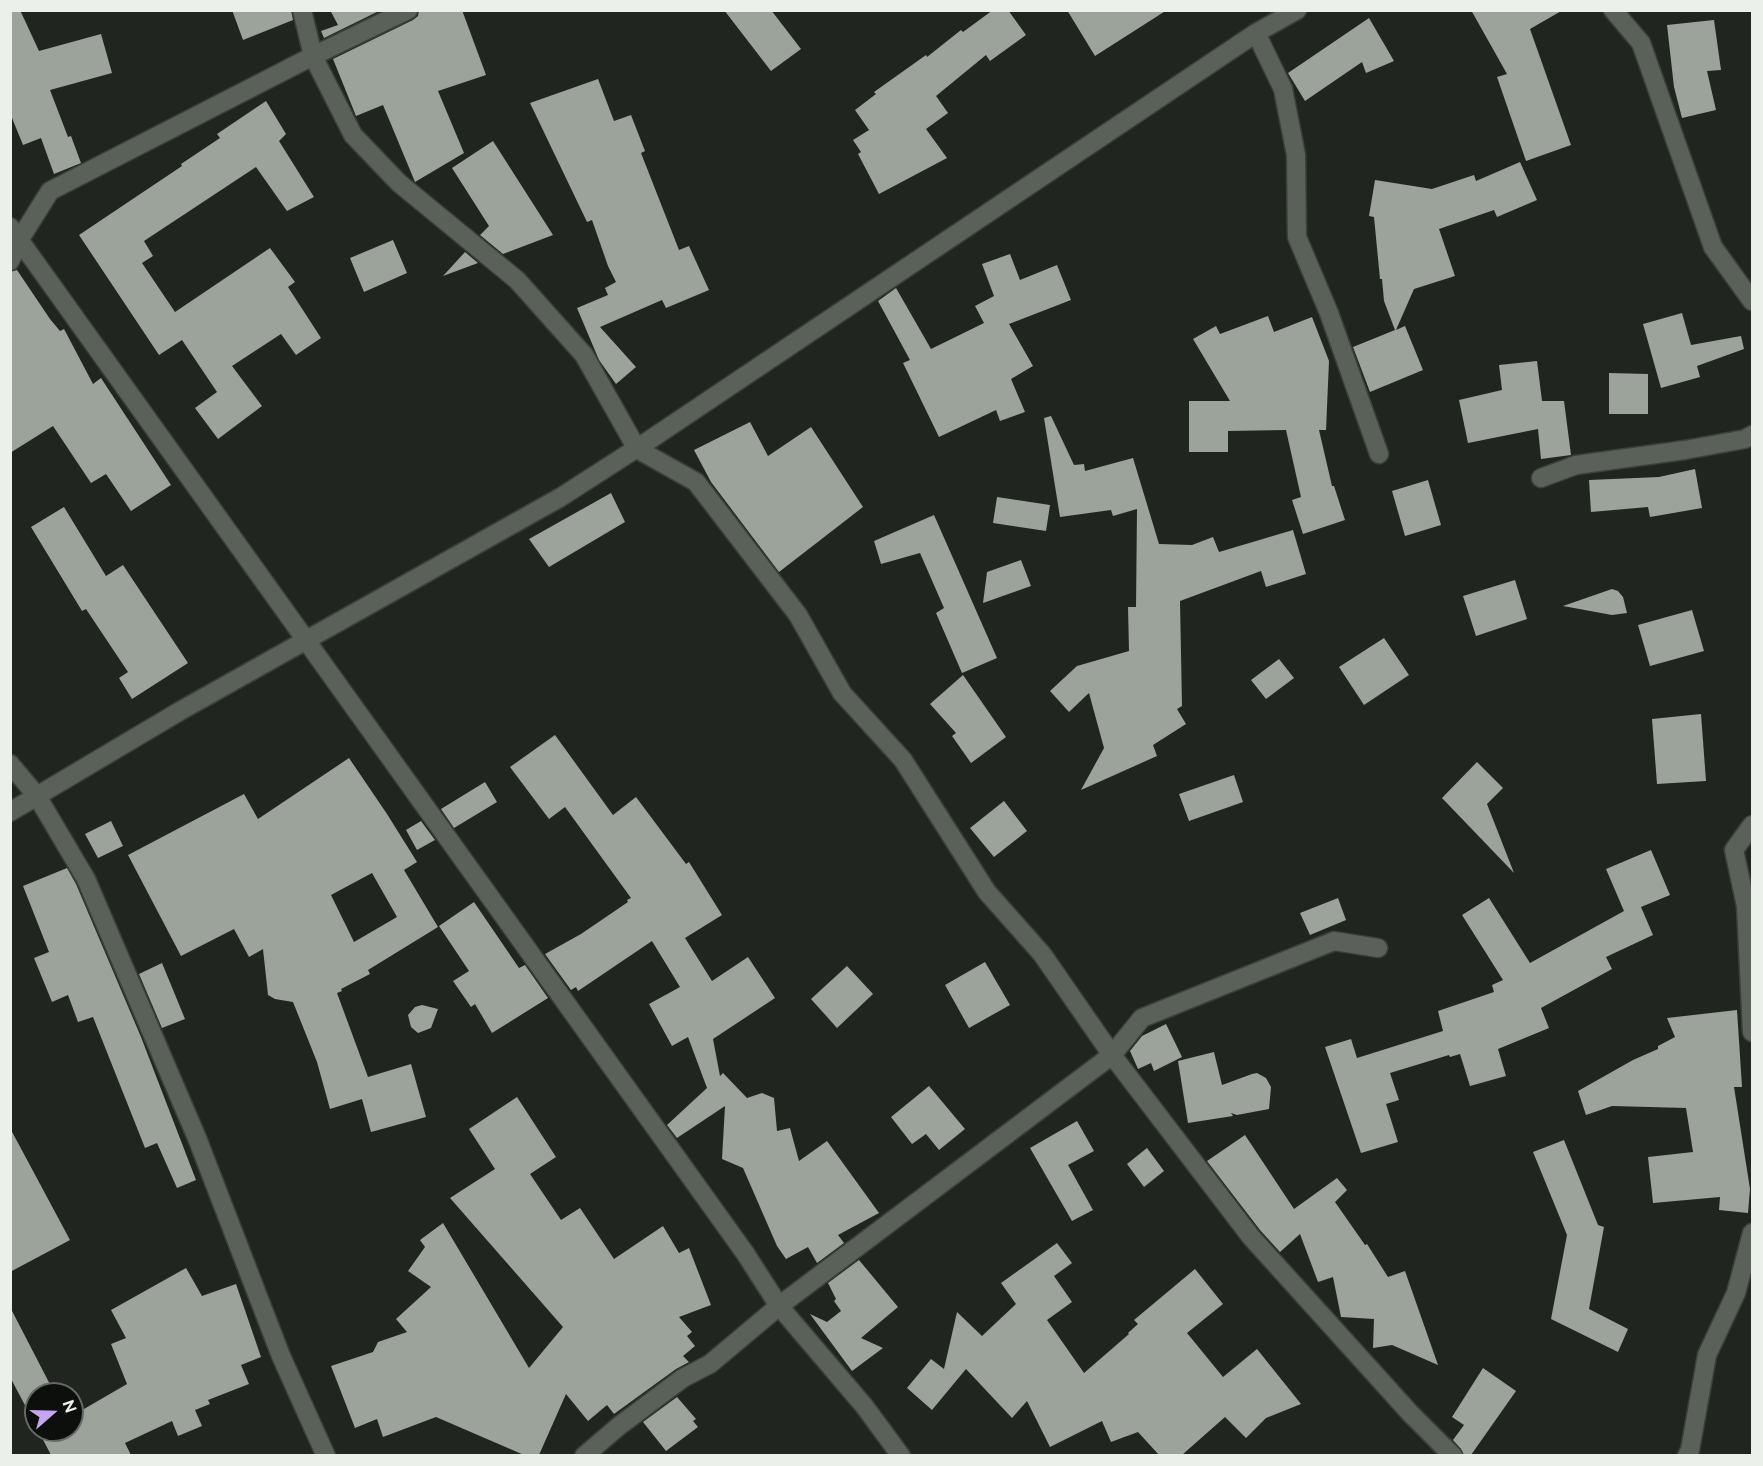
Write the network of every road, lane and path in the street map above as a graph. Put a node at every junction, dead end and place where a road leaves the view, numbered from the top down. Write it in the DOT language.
graph roads {
  1 [pos="302,10"];
  2 [pos="408,10"];
  3 [pos="1612,10"];
  4 [pos="1286,13"];
  5 [pos="1256,33"];
  6 [pos="313,56"];
  7 [pos="15,233"];
  8 [pos="10,261"];
  9 [pos="1752,301"];
  10 [pos="1752,435"];
  11 [pos="637,449"];
  12 [pos="1379,454"];
  13 [pos="1541,478"];
  14 [pos="308,640"];
  15 [pos="10,764"];
  16 [pos="37,796"];
  17 [pos="10,812"];
  18 [pos="1752,825"];
  19 [pos="1378,948"];
  20 [pos="1752,1032"];
  21 [pos="1112,1055"];
  22 [pos="1752,1233"];
  23 [pos="779,1306"];
  24 [pos="326,1455"];
  25 [pos="584,1455"];
  26 [pos="901,1455"];
  27 [pos="1454,1455"];
  28 [pos="1687,1455"];
  1 -- 6 [label="street"];
  2 -- 6 [label="street"];
  3 -- 9 [label="street"];
  4 -- 5 [label="street"];
  5 -- 11 [label="street"];
  5 -- 12 [label="street"];
  6 -- 7 [label="street"];
  6 -- 11 [label="street"];
  7 -- 8 [label="street"];
  7 -- 14 [label="street"];
  10 -- 13 [label="street"];
  11 -- 14 [label="street"];
  11 -- 21 [label="street"];
  14 -- 16 [label="street"];
  14 -- 23 [label="street"];
  15 -- 16 [label="street"];
  16 -- 17 [label="street"];
  16 -- 24 [label="street"];
  18 -- 20 [label="street"];
  19 -- 21 [label="street"];
  21 -- 23 [label="street"];
  21 -- 27 [label="street"];
  22 -- 28 [label="street"];
  23 -- 25 [label="street"];
  23 -- 26 [label="street"];
}
